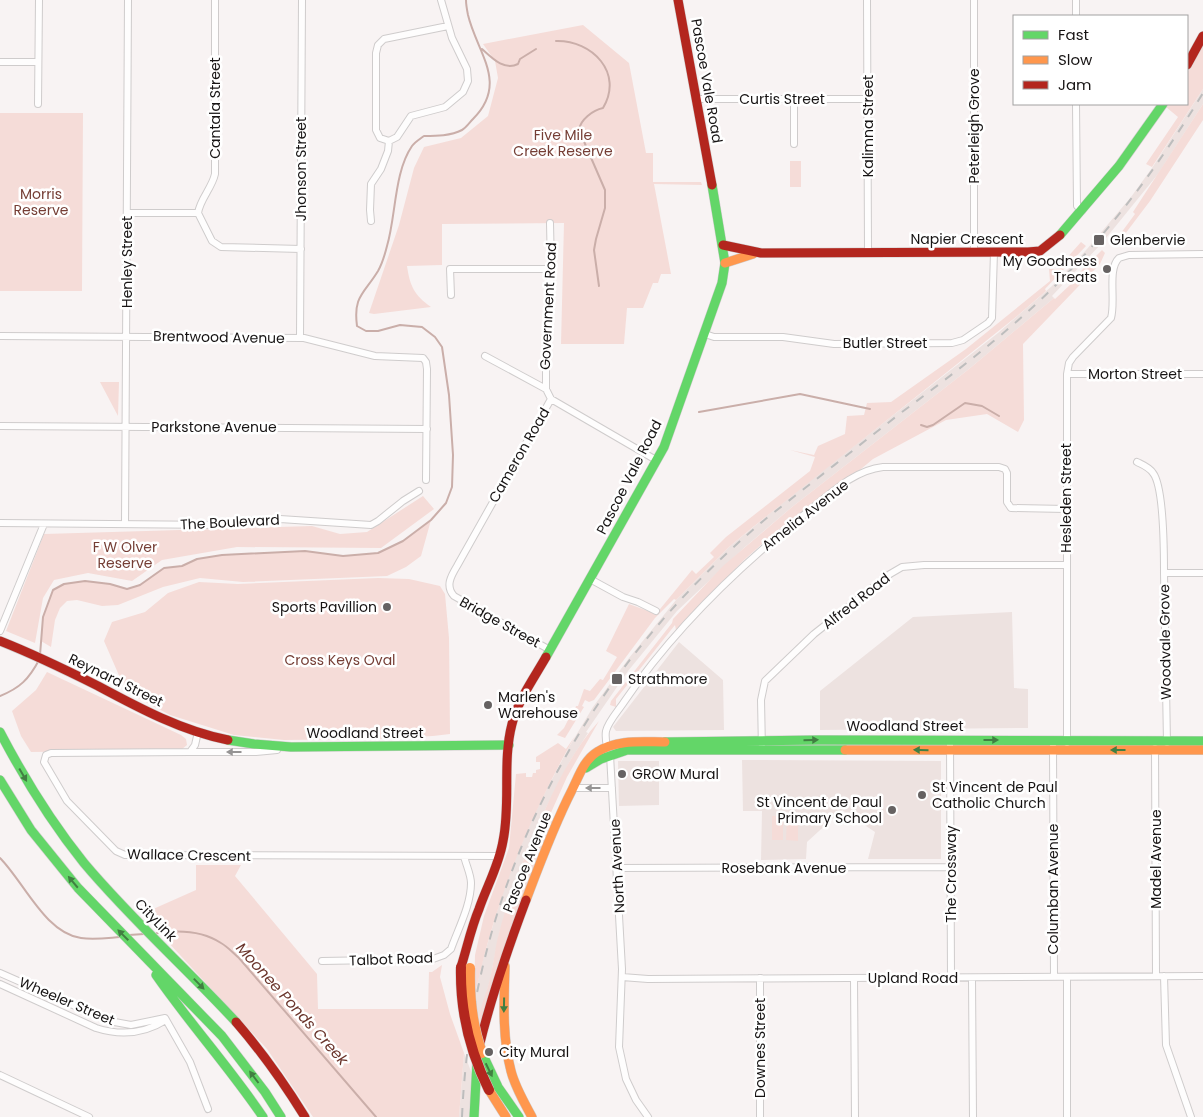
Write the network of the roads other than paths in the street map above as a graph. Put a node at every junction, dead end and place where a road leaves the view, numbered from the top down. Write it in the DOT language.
graph roads {
  1 [pos="38,0"];
  2 [pos="128,0"];
  3 [pos="215,0"];
  4 [pos="302,0"];
  5 [pos="441,0"];
  6 [pos="678,0"];
  7 [pos="868,0"];
  8 [pos="974,0"];
  9 [pos="1076,0"];
  10 [pos="1076,15"];
  11 [pos="448,26"];
  12 [pos="376,33"];
  13 [pos="1203,36"];
  14 [pos="381,41"];
  15 [pos="0,62"];
  16 [pos="38,62"];
  17 [pos="1188,63"];
  18 [pos="697,99"];
  19 [pos="794,99"];
  20 [pos="868,99"];
  21 [pos="38,104"];
  22 [pos="1076,105"];
  23 [pos="1162,105"];
  24 [pos="389,141"];
  25 [pos="794,144"];
  26 [pos="1082,211"];
  27 [pos="127,213"];
  28 [pos="198,213"];
  29 [pos="371,221"];
  30 [pos="550,223"];
  31 [pos="723,245"];
  32 [pos="301,249"];
  33 [pos="868,252"];
  34 [pos="974,252"];
  35 [pos="994,252"];
  36 [pos="761,253"];
  37 [pos="1203,254"];
  38 [pos="725,263"];
  39 [pos="551,269"];
  40 [pos="451,295"];
  41 [pos="705,334"];
  42 [pos="0,336"];
  43 [pos="127,337"];
  44 [pos="300,338"];
  45 [pos="485,356"];
  46 [pos="1067,374"];
  47 [pos="1203,374"];
  48 [pos="546,390"];
  49 [pos="551,399"];
  50 [pos="0,426"];
  51 [pos="126,426"];
  52 [pos="427,429"];
  53 [pos="656,460"];
  54 [pos="1137,462"];
  55 [pos="426,480"];
  56 [pos="419,491"];
  57 [pos="1066,509"];
  58 [pos="0,523"];
  59 [pos="44,524"];
  60 [pos="125,524"];
  61 [pos="1066,565"];
  62 [pos="457,566"];
  63 [pos="1164,573"];
  64 [pos="1203,573"];
  65 [pos="590,579"];
  66 [pos="656,611"];
  67 [pos="0,631"];
  68 [pos="0,641"];
  69 [pos="550,650"];
  70 [pos="0,732"];
  71 [pos="198,732"];
  72 [pos="222,739"];
  73 [pos="1203,741"];
  74 [pos="509,745"];
  75 [pos="950,745"];
  76 [pos="1053,745"];
  77 [pos="1067,745"];
  78 [pos="1155,745"];
  79 [pos="1167,745"];
  80 [pos="762,746"];
  81 [pos="300,747"];
  82 [pos="1203,750"];
  83 [pos="608,751"];
  84 [pos="190,752"];
  85 [pos="0,780"];
  86 [pos="575,784"];
  87 [pos="612,788"];
  88 [pos="464,856"];
  89 [pos="500,856"];
  90 [pos="951,867"];
  91 [pos="617,868"];
  92 [pos="141,953"];
  93 [pos="505,956"];
  94 [pos="322,961"];
  95 [pos="0,973"];
  96 [pos="1156,976"];
  97 [pos="1164,976"];
  98 [pos="1203,976"];
  99 [pos="622,977"];
  100 [pos="1054,977"];
  101 [pos="1067,977"];
  102 [pos="760,978"];
  103 [pos="854,978"];
  104 [pos="951,978"];
  105 [pos="972,978"];
  106 [pos="0,984"];
  107 [pos="165,1019"];
  108 [pos="0,1075"];
  109 [pos="493,1089"];
  110 [pos="208,1109"];
  111 [pos="89,1117"];
  112 [pos="264,1117"];
  113 [pos="281,1117"];
  114 [pos="305,1117"];
  115 [pos="474,1117"];
  116 [pos="506,1117"];
  117 [pos="519,1117"];
  118 [pos="532,1117"];
  119 [pos="648,1117"];
  120 [pos="760,1117"];
  121 [pos="855,1117"];
  122 [pos="973,1117"];
  123 [pos="1067,1117"];
  124 [pos="1191,1117"];
  1 -- 16 [label="street"];
  2 -- 27 [label="street, Henley Street"];
  3 -- 28 [label="street, Cantala Street"];
  4 -- 32 [label="street, Jhonson Street"];
  5 -- 11 [label="street"];
  6 -- 18 [label="main road, Pascoe Vale Road"];
  7 -- 20 [label="street, Kalimna Street"];
  8 -- 34 [label="street, Peterleigh Grove"];
  9 -- 10 [label="street"];
  11 -- 14 [label="street"];
  11 -- 24 [label="street"];
  12 -- 14 [label="street"];
  13 -- 17 [label="main road"];
  14 -- 24 [label="street"];
  15 -- 16 [label="street"];
  16 -- 21 [label="street"];
  18 -- 19 [label="street, Curtis Street"];
  18 -- 31 [label="main road, Pascoe Vale Road"];
  19 -- 20 [label="street, Curtis Street"];
  19 -- 25 [label="street"];
  20 -- 33 [label="street, Kalimna Street"];
  22 -- 26 [label="street"];
  23 -- 26 [label="main road, Napier Crescent"];
  24 -- 29 [label="street"];
  26 -- 35 [label="main road, Napier Crescent"];
  27 -- 28 [label="street"];
  27 -- 43 [label="street, Henley Street"];
  28 -- 32 [label="street"];
  30 -- 39 [label="street, Government Road"];
  31 -- 36 [label="main road, Napier Crescent"];
  31 -- 38 [label="main road, Pascoe Vale Road"];
  32 -- 44 [label="street, Jhonson Street"];
  33 -- 34 [label="main road, Napier Crescent"];
  33 -- 36 [label="main road, Napier Crescent"];
  34 -- 35 [label="main road, Napier Crescent"];
  35 -- 41 [label="street, Butler Street"];
  36 -- 38 [label="main road, Napier Crescent"];
  37 -- 46 [label="street, Hesleden Street"];
  38 -- 41 [label="main road, Pascoe Vale Road"];
  39 -- 40 [label="street"];
  39 -- 48 [label="street, Government Road"];
  41 -- 53 [label="main road, Pascoe Vale Road"];
  42 -- 43 [label="street, Brentwood Avenue"];
  43 -- 44 [label="street, Brentwood Avenue"];
  43 -- 51 [label="street, Henley Street"];
  44 -- 52 [label="street, Brentwood Avenue"];
  45 -- 48 [label="street"];
  46 -- 47 [label="street, Morton Street"];
  46 -- 57 [label="street, Hesleden Street"];
  48 -- 49 [label="street"];
  49 -- 53 [label="street, Cameron Road"];
  49 -- 62 [label="street, Cameron Road"];
  50 -- 51 [label="street, Parkstone Avenue"];
  51 -- 52 [label="street, Parkstone Avenue"];
  51 -- 60 [label="street, Henley Street"];
  52 -- 55 [label="street"];
  53 -- 65 [label="main road, Pascoe Vale Road"];
  54 -- 63 [label="street"];
  56 -- 60 [label="street, The Boulevard"];
  57 -- 61 [label="street, Hesleden Street"];
  57 -- 83 [label="street, Amelia Avenue"];
  58 -- 59 [label="street, The Boulevard"];
  59 -- 60 [label="street, The Boulevard"];
  59 -- 67 [label="street"];
  61 -- 77 [label="street, Hesleden Street"];
  61 -- 80 [label="street, Alfred Road"];
  62 -- 69 [label="street, Bridge Street"];
  63 -- 64 [label="street, Woodvale Grove"];
  63 -- 79 [label="street, Woodvale Grove"];
  65 -- 66 [label="street"];
  65 -- 69 [label="main road, Pascoe Vale Road"];
  68 -- 71 [label="main road, Reynard Street"];
  69 -- 74 [label="main road, Pascoe Vale Road"];
  70 -- 114 [label="main road, CityLink, one-way"];
  71 -- 72 [label="main road, Reynard Street"];
  71 -- 84 [label="street"];
  72 -- 81 [label="main road, Woodland Street"];
  73 -- 79 [label="main road, Woodland Street"];
  74 -- 81 [label="main road, Woodland Street"];
  74 -- 89 [label="main road, Pascoe Vale Road"];
  75 -- 76 [label="main road, Woodland Street"];
  75 -- 80 [label="main road, Woodland Street"];
  75 -- 90 [label="street, The Crossway"];
  76 -- 77 [label="main road, Woodland Street"];
  76 -- 100 [label="street, Columban Avenue"];
  77 -- 78 [label="main road, Woodland Street"];
  78 -- 79 [label="main road, Woodland Street"];
  78 -- 96 [label="street, Madel Avenue"];
  79 -- 82 [label="main road, Woodland Street"];
  80 -- 83 [label="main road, Woodland Street"];
  81 -- 84 [label="street, Wallace Crescent, one-way"];
  83 -- 86 [label="main road, Pascoe Avenue"];
  83 -- 87 [label="street, North Avenue"];
  84 -- 88 [label="street, Wallace Crescent"];
  92 -- 85 [label="main road, one-way"];
  87 -- 86 [label="street, one-way"];
  86 -- 93 [label="main road, Pascoe Avenue"];
  87 -- 91 [label="street, North Avenue"];
  88 -- 89 [label="street, Wallace Crescent"];
  88 -- 94 [label="street, Talbot Road"];
  89 -- 109 [label="main road, Pascoe Vale Road, bridge"];
  90 -- 91 [label="street, Rosebank Avenue"];
  90 -- 104 [label="street, The Crossway"];
  91 -- 99 [label="street, North Avenue"];
  92 -- 112 [label="main road"];
  113 -- 92 [label="main road, one-way"];
  93 -- 115 [label="main road, Pascoe Avenue"];
  93 -- 118 [label="main road, Pascoe Avenue, one-way"];
  95 -- 107 [label="street, Wheeler Street"];
  96 -- 97 [label="street, Upland Road"];
  96 -- 101 [label="street, Upland Road"];
  97 -- 98 [label="street, Upland Road"];
  97 -- 124 [label="street"];
  99 -- 102 [label="street, Upland Road"];
  99 -- 119 [label="street, North Avenue"];
  100 -- 101 [label="street, Upland Road"];
  100 -- 105 [label="street, Upland Road"];
  101 -- 123 [label="street"];
  102 -- 103 [label="street, Upland Road"];
  102 -- 120 [label="street, Downes Street"];
  103 -- 104 [label="street, Upland Road"];
  103 -- 121 [label="street"];
  104 -- 105 [label="street, Upland Road"];
  105 -- 122 [label="street"];
  106 -- 107 [label="street, Wheeler Street"];
  107 -- 110 [label="street"];
  108 -- 111 [label="street"];
  109 -- 116 [label="main road, Pascoe Vale Road"];
  109 -- 117 [label="main road, Pascoe Vale Road"];
}
